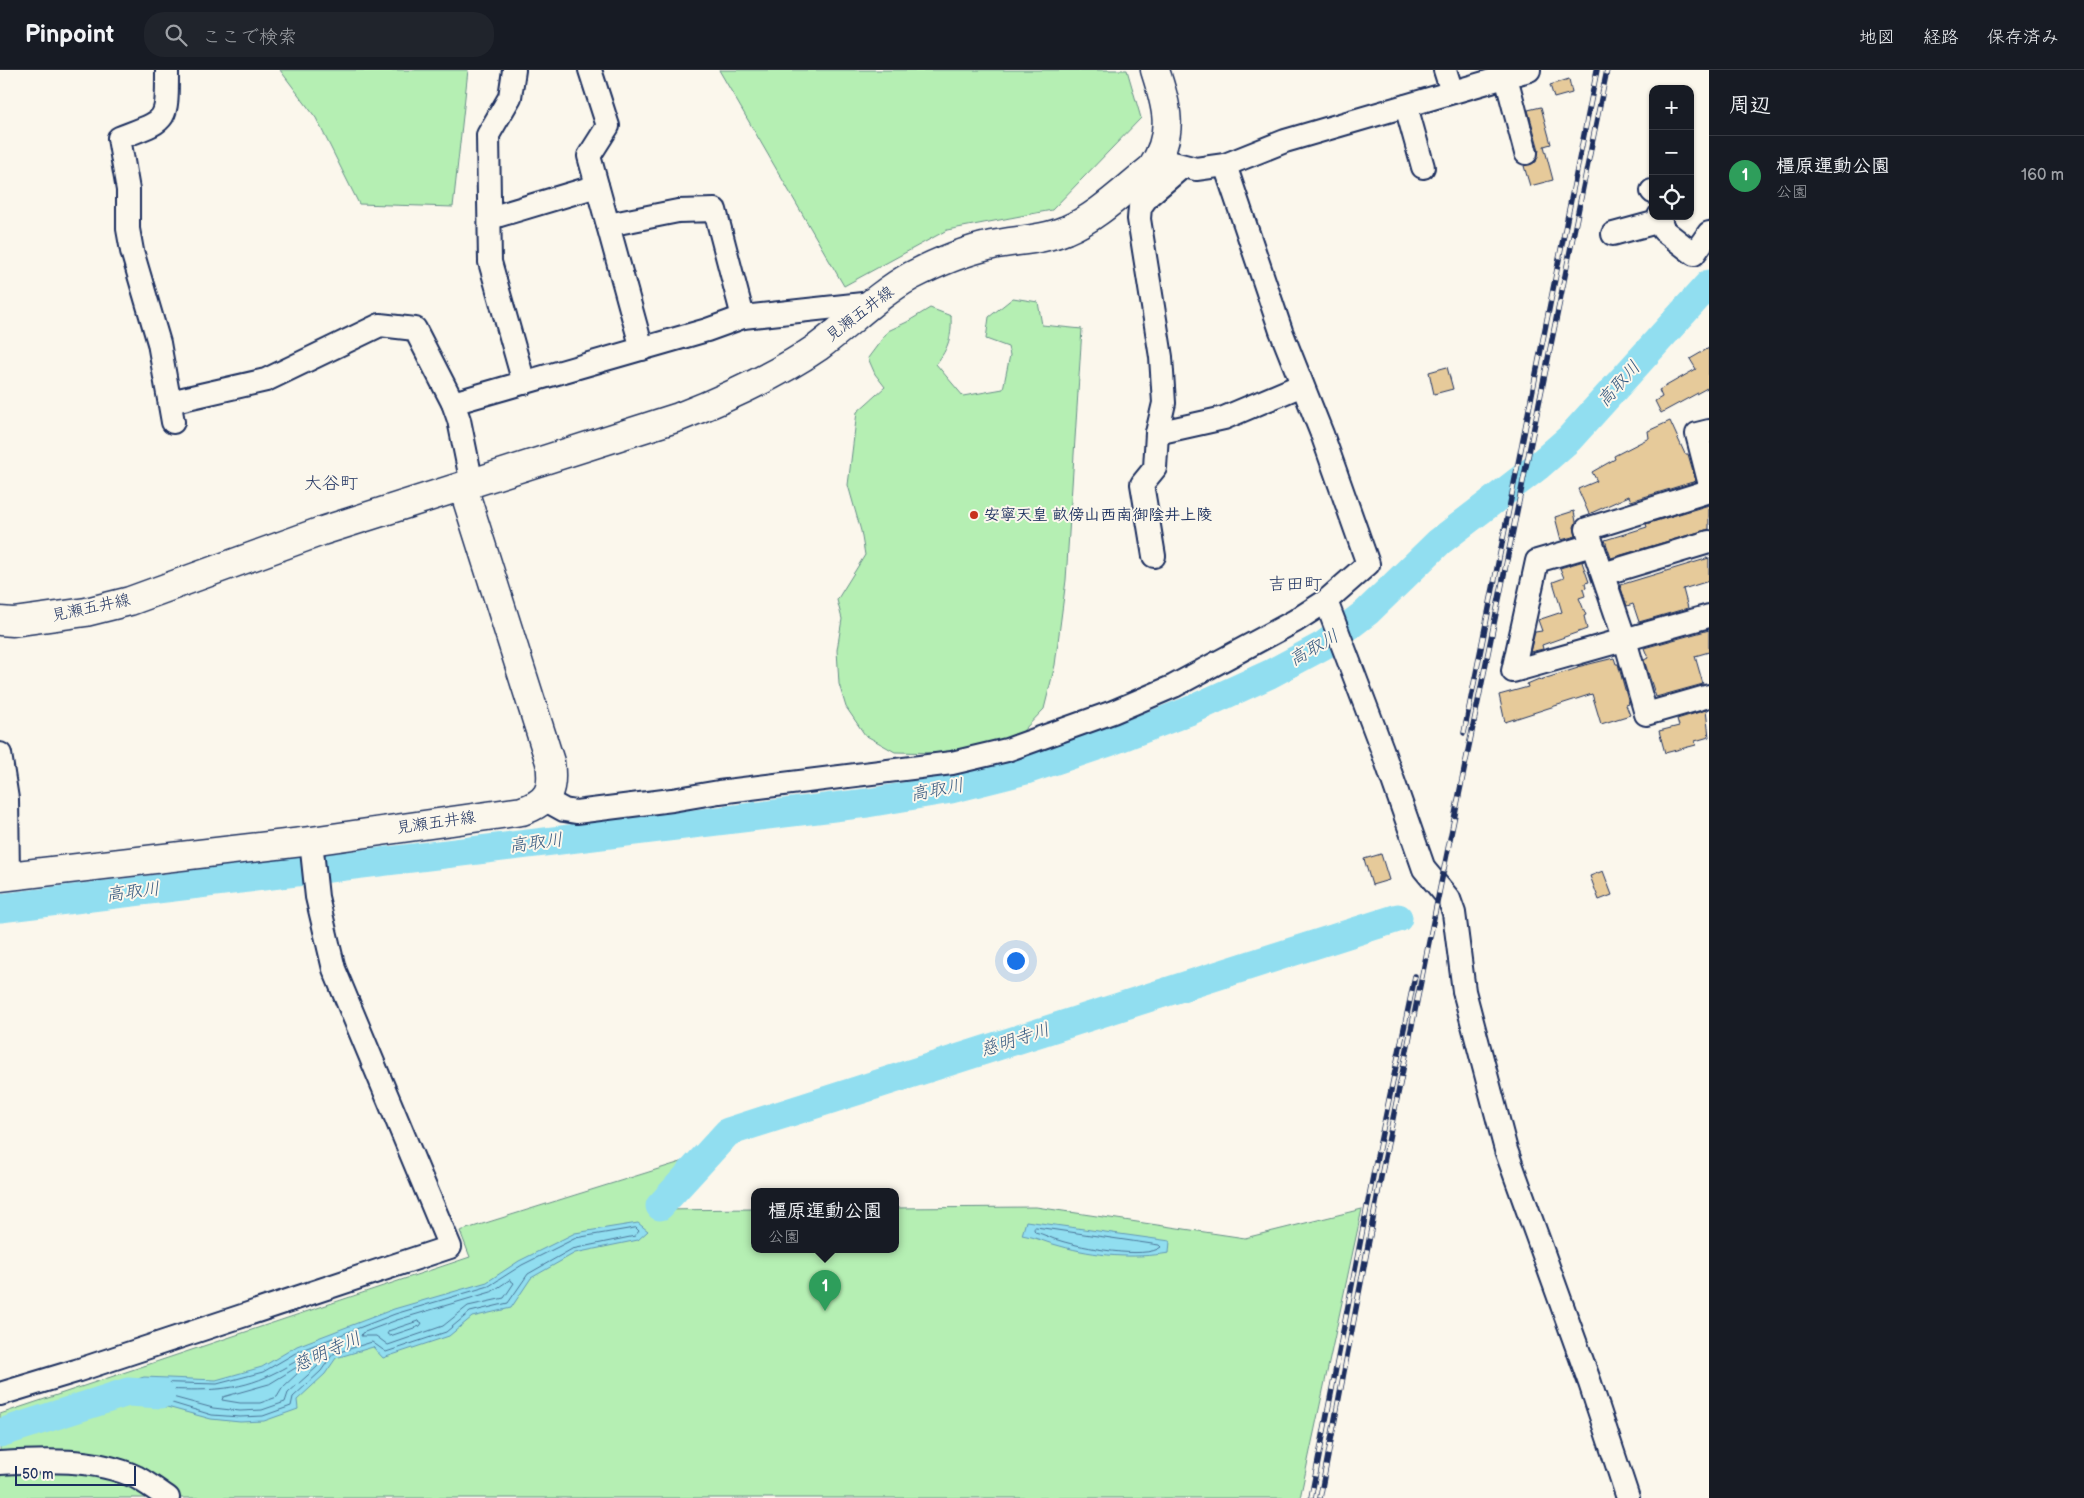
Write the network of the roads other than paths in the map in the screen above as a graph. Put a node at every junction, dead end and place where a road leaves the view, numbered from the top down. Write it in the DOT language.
graph roads {
  1 [pos="167,70"];
  2 [pos="514,70"];
  3 [pos="590,70"];
  4 [pos="1155,70"];
  5 [pos="1445,70"];
  6 [pos="1530,70"];
  7 [pos="1506,77"];
  8 [pos="1452,92"];
  9 [pos="1406,106"];
  10 [pos="1526,153"];
  11 [pos="1171,162"];
  12 [pos="1225,165"];
  13 [pos="1423,167"];
  14 [pos="597,186"];
  15 [pos="490,218"];
  16 [pos="1654,220"];
  17 [pos="1660,220"];
  18 [pos="608,225"];
  19 [pos="1709,233"];
  20 [pos="1613,234"];
  21 [pos="872,303"];
  22 [pos="743,317"];
  23 [pos="642,349"];
  24 [pos="524,383"];
  25 [pos="1302,385"];
  26 [pos="453,403"];
  27 [pos="1709,431"];
  28 [pos="1157,433"];
  29 [pos="1709,481"];
  30 [pos="468,486"];
  31 [pos="1709,491"];
  32 [pos="1709,542"];
  33 [pos="1592,544"];
  34 [pos="1154,556"];
  35 [pos="1603,574"];
  36 [pos="1328,605"];
  37 [pos="1709,616"];
  38 [pos="0,621"];
  39 [pos="1625,640"];
  40 [pos="1709,696"];
  41 [pos="0,754"];
  42 [pos="544,799"];
  43 [pos="311,846"];
  44 [pos="4,876"];
  45 [pos="0,1394"];
  46 [pos="0,1463"];
  47 [pos="168,1498"];
  48 [pos="1628,1498"];
  1 -- 26 [label="street"];
  2 -- 15 [label="street"];
  3 -- 14 [label="street"];
  4 -- 11 [label="main road, 見瀬五井線"];
  5 -- 8 [label="street"];
  6 -- 7 [label="street"];
  7 -- 8 [label="street"];
  7 -- 10 [label="street"];
  8 -- 9 [label="street"];
  9 -- 12 [label="street"];
  9 -- 13 [label="street"];
  11 -- 12 [label="street"];
  11 -- 21 [label="main road, 見瀬五井線"];
  11 -- 28 [label="street"];
  12 -- 25 [label="street"];
  14 -- 15 [label="street"];
  14 -- 18 [label="street"];
  15 -- 24 [label="street"];
  16 -- 20 [label="street"];
  17 -- 19 [label="street"];
  18 -- 22 [label="street"];
  18 -- 23 [label="street"];
  21 -- 22 [label="street"];
  21 -- 30 [label="main road, 見瀬五井線"];
  22 -- 23 [label="street"];
  23 -- 24 [label="street"];
  24 -- 26 [label="street"];
  25 -- 28 [label="street"];
  25 -- 36 [label="street"];
  26 -- 30 [label="street"];
  27 -- 29 [label="street"];
  28 -- 34 [label="street"];
  30 -- 38 [label="main road, 見瀬五井線"];
  30 -- 42 [label="main road"];
  31 -- 33 [label="street"];
  32 -- 35 [label="street"];
  33 -- 35 [label="street"];
  33 -- 39 [label="street"];
  35 -- 39 [label="street"];
  36 -- 42 [label="street"];
  36 -- 48 [label="street"];
  37 -- 39 [label="street"];
  39 -- 40 [label="street"];
  41 -- 44 [label="street"];
  42 -- 43 [label="main road, 見瀬五井線"];
  43 -- 44 [label="main road, 見瀬五井線"];
  43 -- 45 [label="street"];
  46 -- 47 [label="street"];
}
